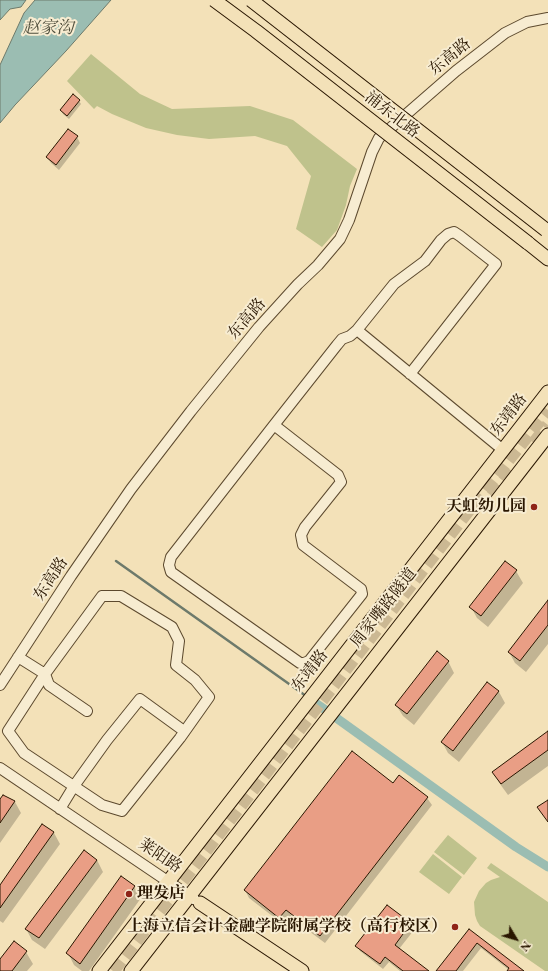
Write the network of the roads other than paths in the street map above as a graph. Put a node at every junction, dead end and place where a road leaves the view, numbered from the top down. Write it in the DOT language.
graph roads {
  1 [pos="214,0"];
  2 [pos="251,0"];
  3 [pos="548,18"];
  4 [pos="547,230"];
  5 [pos="548,259"];
  6 [pos="357,330"];
  7 [pos="410,374"];
  8 [pos="548,392"];
  9 [pos="274,425"];
  10 [pos="548,435"];
  11 [pos="503,450"];
  12 [pos="480,512"];
  13 [pos="18,657"];
  14 [pos="46,674"];
  15 [pos="0,685"];
  16 [pos="87,711"];
  17 [pos="184,731"];
  18 [pos="0,768"];
  19 [pos="74,786"];
  20 [pos="60,809"];
  21 [pos="201,880"];
  22 [pos="168,882"];
  23 [pos="195,900"];
  24 [pos="99,971"];
  25 [pos="131,971"];
  26 [pos="302,971"];
  1 -- 5 [label="main road, 浦东北路, bridge"];
  2 -- 4 [label="main road, 浦东北路, bridge"];
  3 -- 13 [label="street, 东高路"];
  6 -- 7 [label="street"];
  6 -- 7 [label="street"];
  6 -- 9 [label="street"];
  7 -- 11 [label="street"];
  8 -- 11 [label="main road, 东靖路"];
  9 -- 9 [label="street"];
  10 -- 21 [label="main road"];
  11 -- 22 [label="main road, 东靖路"];
  12 -- 21 [label="main road, 周家嘴路隧道"];
  13 -- 14 [label="street"];
  13 -- 15 [label="street, 东高路"];
  14 -- 16 [label="street"];
  14 -- 17 [label="street"];
  14 -- 19 [label="street"];
  17 -- 19 [label="street"];
  17 -- 19 [label="street"];
  18 -- 20 [label="street, 莱阳路"];
  19 -- 20 [label="street"];
  20 -- 22 [label="street, 莱阳路"];
  21 -- 23 [label="main road"];
  22 -- 23 [label="street, 莱阳路"];
  22 -- 24 [label="main road, 东靖路"];
  23 -- 25 [label="main road"];
  23 -- 26 [label="main road, 莱阳路"];
}
